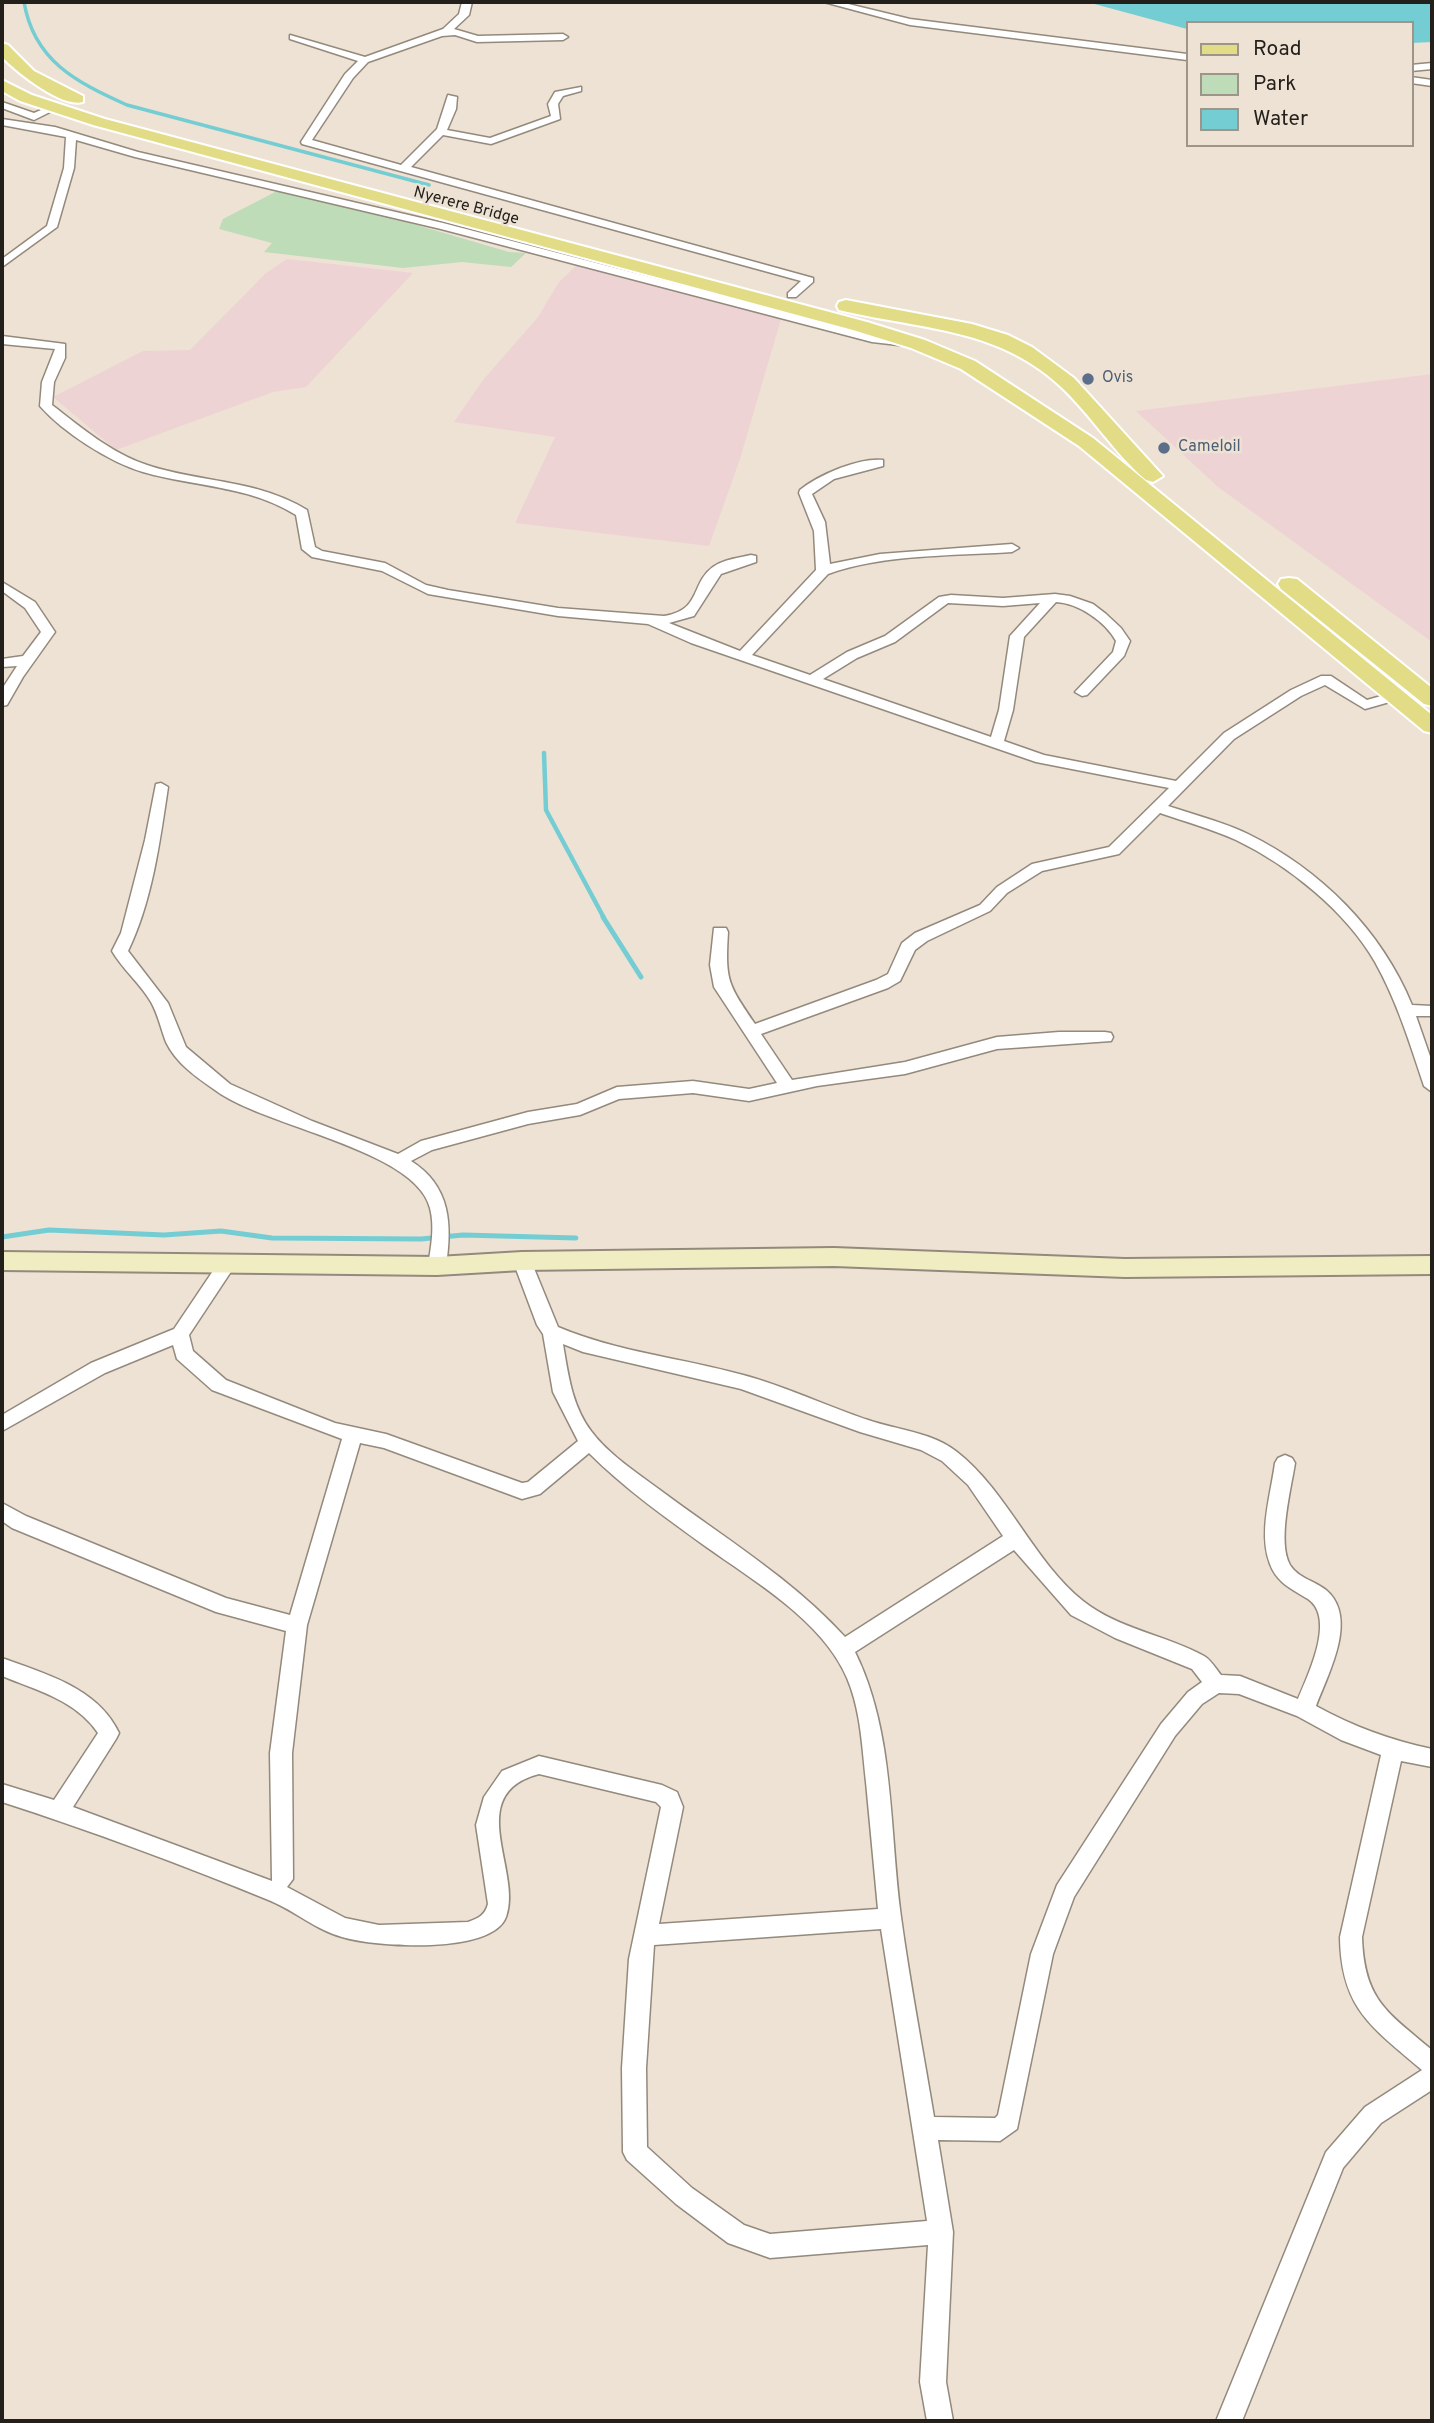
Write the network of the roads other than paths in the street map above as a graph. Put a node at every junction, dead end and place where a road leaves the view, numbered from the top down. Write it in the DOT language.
graph roads {
  1 [pos="467,2"];
  2 [pos="829,2"];
  3 [pos="441,33"];
  4 [pos="293,37"];
  5 [pos="564,37"];
  6 [pos="2,48"];
  7 [pos="1186,57"];
  8 [pos="365,60"];
  9 [pos="1432,66"];
  10 [pos="1413,68"];
  11 [pos="1413,80"];
  12 [pos="1432,83"];
  13 [pos="2,85"];
  14 [pos="577,89"];
  15 [pos="452,97"];
  16 [pos="2,104"];
  17 [pos="55,107"];
  18 [pos="34,117"];
  19 [pos="8,123"];
  20 [pos="442,132"];
  21 [pos="71,135"];
  22 [pos="2,137"];
  23 [pos="402,170"];
  24 [pos="292,174"];
  25 [pos="275,185"];
  26 [pos="2,264"];
  27 [pos="792,295"];
  28 [pos="947,324"];
  29 [pos="2,340"];
  30 [pos="918,344"];
  31 [pos="1074,388"];
  32 [pos="1026,401"];
  33 [pos="880,463"];
  34 [pos="1012,548"];
  35 [pos="751,559"];
  36 [pos="823,571"];
  37 [pos="2,586"];
  38 [pos="1052,598"];
  39 [pos="650,620"];
  40 [pos="744,654"];
  41 [pos="29,660"];
  42 [pos="2,663"];
  43 [pos="813,678"];
  44 [pos="1082,692"];
  45 [pos="1395,696"];
  46 [pos="1432,699"];
  47 [pos="2,702"];
  48 [pos="1432,726"];
  49 [pos="996,743"];
  50 [pos="1181,786"];
  51 [pos="161,787"];
  52 [pos="1160,808"];
  53 [pos="720,932"];
  54 [pos="1407,1010"];
  55 [pos="1432,1011"];
  56 [pos="752,1031"];
  57 [pos="1105,1037"];
  58 [pos="1432,1087"];
  59 [pos="789,1088"];
  60 [pos="402,1160"];
  61 [pos="2,1261"];
  62 [pos="522,1261"];
  63 [pos="227,1264"];
  64 [pos="1432,1265"];
  65 [pos="437,1266"];
  66 [pos="552,1332"];
  67 [pos="180,1334"];
  68 [pos="2,1424"];
  69 [pos="353,1434"];
  70 [pos="590,1442"];
  71 [pos="1285,1463"];
  72 [pos="2,1511"];
  73 [pos="1017,1538"];
  74 [pos="297,1625"];
  75 [pos="842,1649"];
  76 [pos="2,1668"];
  77 [pos="1216,1684"];
  78 [pos="1304,1710"];
  79 [pos="1393,1750"];
  80 [pos="1432,1759"];
  81 [pos="2,1793"];
  82 [pos="59,1811"];
  83 [pos="282,1879"];
  84 [pos="890,1918"];
  85 [pos="645,1935"];
  86 [pos="1432,2064"];
  87 [pos="1432,2077"];
  88 [pos="925,2128"];
  89 [pos="941,2232"];
  90 [pos="940,2421"];
  91 [pos="1229,2421"];
  1 -- 3 [label="street"];
  2 -- 7 [label="street"];
  3 -- 5 [label="street"];
  3 -- 8 [label="street"];
  4 -- 8 [label="street"];
  6 -- 27 [label="main road, Nyerere Bridge"];
  8 -- 23 [label="street"];
  9 -- 10 [label="street"];
  11 -- 12 [label="street"];
  13 -- 17 [label="main road, Nyerere Bridge"];
  14 -- 20 [label="street"];
  15 -- 20 [label="street"];
  16 -- 18 [label="street"];
  17 -- 18 [label="street"];
  17 -- 24 [label="main road, Nyerere Bridge"];
  18 -- 19 [label="street"];
  19 -- 21 [label="street"];
  19 -- 22 [label="street"];
  20 -- 23 [label="street"];
  21 -- 25 [label="street"];
  21 -- 26 [label="street"];
  23 -- 27 [label="street"];
  24 -- 25 [label="street"];
  24 -- 30 [label="main road, Nyerere Bridge"];
  25 -- 30 [label="street"];
  27 -- 28 [label="main road, Nyerere Bridge"];
  28 -- 30 [label="main road"];
  28 -- 31 [label="main road, Nyerere Bridge"];
  29 -- 39 [label="street"];
  30 -- 32 [label="main road, Nyerere Bridge"];
  31 -- 32 [label="main road"];
  31 -- 46 [label="main road, Nyerere Bridge"];
  32 -- 45 [label="main road, Nyerere Bridge"];
  33 -- 36 [label="street"];
  34 -- 36 [label="street"];
  35 -- 39 [label="street"];
  36 -- 40 [label="street"];
  37 -- 41 [label="street"];
  38 -- 43 [label="street"];
  38 -- 44 [label="street"];
  38 -- 49 [label="street"];
  39 -- 40 [label="street"];
  40 -- 43 [label="street"];
  41 -- 42 [label="street"];
  41 -- 47 [label="street"];
  43 -- 49 [label="street"];
  45 -- 48 [label="main road, Nyerere Bridge"];
  45 -- 50 [label="street"];
  49 -- 50 [label="street"];
  50 -- 52 [label="street"];
  51 -- 60 [label="street"];
  52 -- 54 [label="street"];
  52 -- 56 [label="street"];
  53 -- 56 [label="street"];
  54 -- 55 [label="street"];
  54 -- 58 [label="street"];
  56 -- 59 [label="street"];
  57 -- 59 [label="street"];
  59 -- 60 [label="street"];
  60 -- 65 [label="street"];
  61 -- 63 [label="street"];
  62 -- 64 [label="street"];
  62 -- 65 [label="street"];
  62 -- 66 [label="street"];
  63 -- 65 [label="street"];
  63 -- 67 [label="street"];
  66 -- 70 [label="street"];
  66 -- 73 [label="street"];
  67 -- 68 [label="street"];
  67 -- 69 [label="street"];
  69 -- 70 [label="street"];
  69 -- 74 [label="street"];
  70 -- 75 [label="street"];
  71 -- 78 [label="street"];
  72 -- 74 [label="street"];
  73 -- 75 [label="street"];
  73 -- 77 [label="street"];
  74 -- 83 [label="street"];
  75 -- 84 [label="street"];
  76 -- 82 [label="street"];
  77 -- 78 [label="street"];
  77 -- 88 [label="street"];
  78 -- 79 [label="street"];
  79 -- 80 [label="street"];
  79 -- 86 [label="street"];
  81 -- 82 [label="street"];
  82 -- 85 [label="street"];
  84 -- 85 [label="street"];
  84 -- 88 [label="street"];
  85 -- 89 [label="street"];
  87 -- 91 [label="street"];
  88 -- 89 [label="street"];
  89 -- 90 [label="street"];
}
